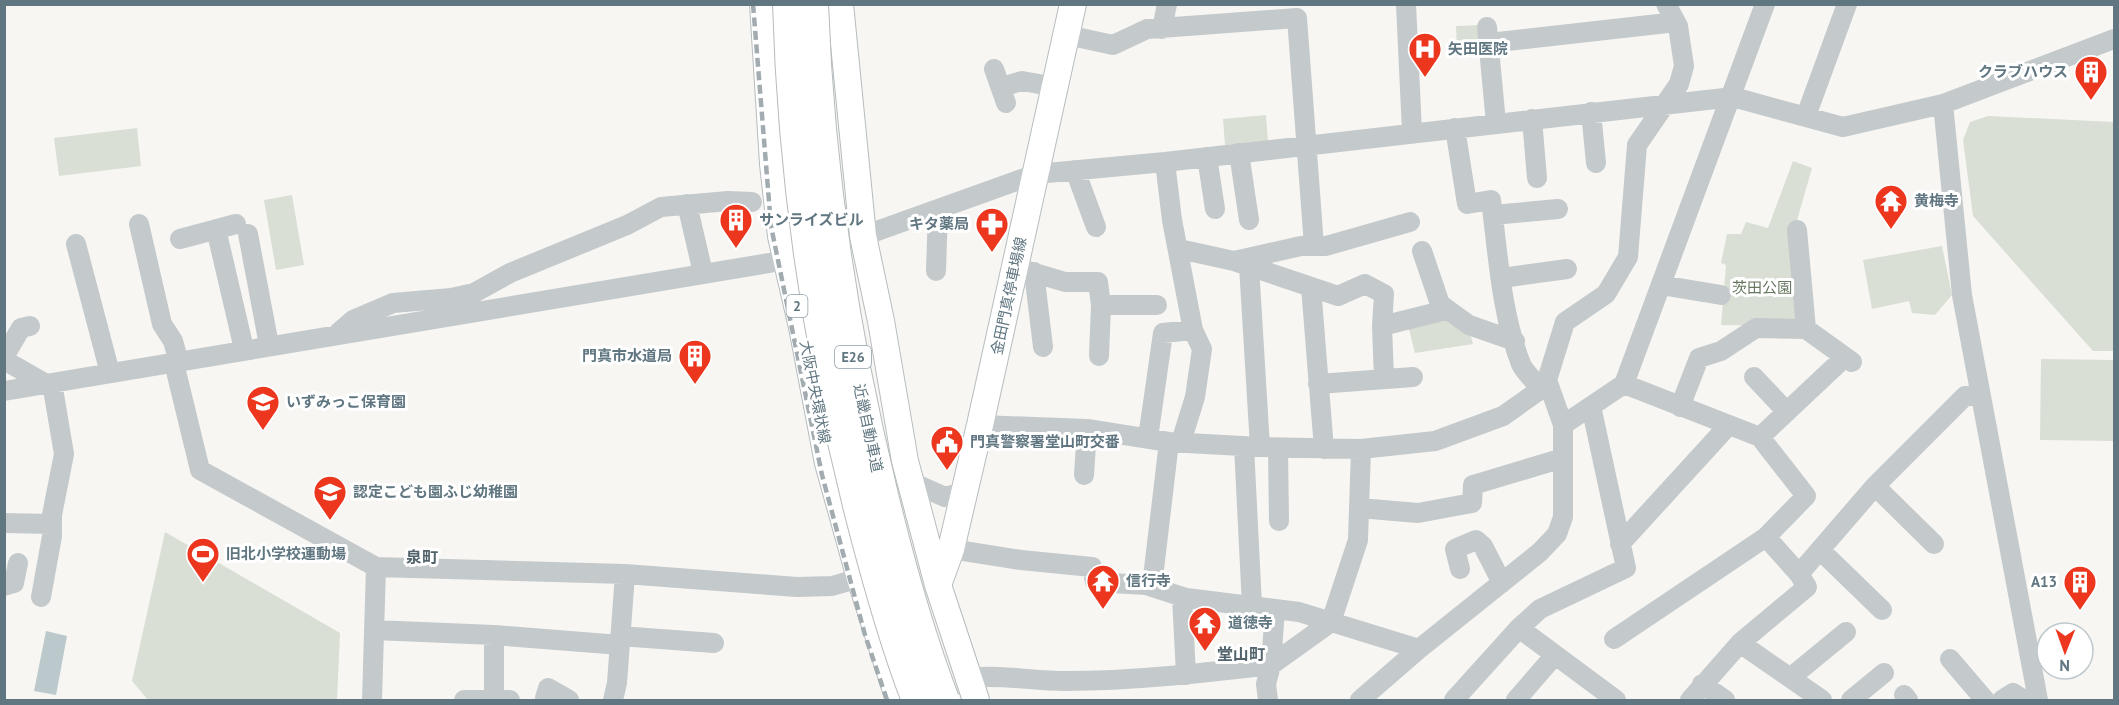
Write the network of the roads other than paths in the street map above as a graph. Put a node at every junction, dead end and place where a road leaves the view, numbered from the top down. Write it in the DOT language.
graph roads {
  1 [pos="763,4"];
  2 [pos="788,4"];
  3 [pos="813,4"];
  4 [pos="840,4"];
  5 [pos="852,4"];
  6 [pos="1073,4"];
  7 [pos="1167,4"];
  8 [pos="1406,4"];
  9 [pos="1666,4"];
  10 [pos="1766,4"];
  11 [pos="1847,4"];
  12 [pos="1676,22"];
  13 [pos="1162,29"];
  14 [pos="1067,35"];
  15 [pos="2115,39"];
  16 [pos="846,48"];
  17 [pos="1000,86"];
  18 [pos="1056,87"];
  19 [pos="1732,97"];
  20 [pos="1663,104"];
  21 [pos="1943,104"];
  22 [pos="1591,112"];
  23 [pos="1806,116"];
  24 [pos="1532,119"];
  25 [pos="1496,123"];
  26 [pos="1455,128"];
  27 [pos="1412,132"];
  28 [pos="1308,145"];
  29 [pos="1239,153"];
  30 [pos="1207,157"];
  31 [pos="1165,162"];
  32 [pos="1596,163"];
  33 [pos="1075,170"];
  34 [pos="1036,174"];
  35 [pos="1537,178"];
  36 [pos="752,202"];
  37 [pos="687,204"];
  38 [pos="938,208"];
  39 [pos="1215,209"];
  40 [pos="1558,209"];
  41 [pos="1493,215"];
  42 [pos="1249,220"];
  43 [pos="1410,222"];
  44 [pos="139,224"];
  45 [pos="1096,227"];
  46 [pos="216,229"];
  47 [pos="1797,230"];
  48 [pos="863,236"];
  49 [pos="180,238"];
  50 [pos="76,244"];
  51 [pos="1314,246"];
  52 [pos="1179,249"];
  53 [pos="1422,251"];
  54 [pos="787,260"];
  55 [pos="1242,263"];
  56 [pos="1567,269"];
  57 [pos="1024,270"];
  58 [pos="936,271"];
  59 [pos="703,273"];
  60 [pos="1502,278"];
  61 [pos="1661,285"];
  62 [pos="1311,287"];
  63 [pos="1721,295"];
  64 [pos="1101,305"];
  65 [pos="1156,305"];
  66 [pos="1446,310"];
  67 [pos="30,326"];
  68 [pos="1382,326"];
  69 [pos="1806,329"];
  70 [pos="1193,330"];
  71 [pos="336,335"];
  72 [pos="1515,341"];
  73 [pos="269,345"];
  74 [pos="1043,347"];
  75 [pos="244,349"];
  76 [pos="1099,356"];
  77 [pos="4,359"];
  78 [pos="177,362"];
  79 [pos="110,373"];
  80 [pos="1413,377"];
  81 [pos="1754,377"];
  82 [pos="1384,379"];
  83 [pos="49,383"];
  84 [pos="1318,384"];
  85 [pos="1624,384"];
  86 [pos="1544,385"];
  87 [pos="4,391"];
  88 [pos="1980,395"];
  89 [pos="1591,406"];
  90 [pos="1680,407"];
  91 [pos="1787,412"];
  92 [pos="980,425"];
  93 [pos="1563,425"];
  94 [pos="1727,427"];
  95 [pos="1087,429"];
  96 [pos="1148,438"];
  97 [pos="1762,440"];
  98 [pos="1175,442"];
  99 [pos="1261,447"];
  100 [pos="1324,449"];
  101 [pos="1360,450"];
  102 [pos="1563,458"];
  103 [pos="1084,475"];
  104 [pos="911,482"];
  105 [pos="1875,486"];
  106 [pos="964,492"];
  107 [pos="1359,508"];
  108 [pos="845,520"];
  109 [pos="1279,521"];
  110 [pos="4,523"];
  111 [pos="52,524"];
  112 [pos="1766,537"];
  113 [pos="1620,544"];
  114 [pos="1934,544"];
  115 [pos="951,549"];
  116 [pos="1820,550"];
  117 [pos="18,563"];
  118 [pos="376,567"];
  119 [pos="1460,569"];
  120 [pos="625,574"];
  121 [pos="1799,574"];
  122 [pos="860,578"];
  123 [pos="1502,583"];
  124 [pos="4,585"];
  125 [pos="938,585"];
  126 [pos="1152,586"];
  127 [pos="40,597"];
  128 [pos="1182,597"];
  129 [pos="1252,606"];
  130 [pos="1275,609"];
  131 [pos="1882,610"];
  132 [pos="1331,622"];
  133 [pos="1519,628"];
  134 [pos="374,630"];
  135 [pos="1846,632"];
  136 [pos="494,635"];
  137 [pos="1614,639"];
  138 [pos="620,641"];
  139 [pos="714,643"];
  140 [pos="1740,643"];
  141 [pos="1419,649"];
  142 [pos="1555,655"];
  143 [pos="1950,659"];
  144 [pos="1271,665"];
  145 [pos="1884,673"];
  146 [pos="1186,675"];
  147 [pos="1790,678"];
  148 [pos="1702,684"];
  149 [pos="548,689"];
  150 [pos="973,689"];
  151 [pos="372,700"];
  152 [pos="464,700"];
  153 [pos="502,700"];
  154 [pos="569,700"];
  155 [pos="613,700"];
  156 [pos="619,700"];
  157 [pos="899,700"];
  158 [pos="916,700"];
  159 [pos="944,700"];
  160 [pos="1268,700"];
  161 [pos="1360,700"];
  162 [pos="1454,700"];
  163 [pos="1516,700"];
  164 [pos="1616,700"];
  165 [pos="1690,700"];
  166 [pos="1725,700"];
  167 [pos="1822,700"];
  168 [pos="1851,700"];
  169 [pos="1985,700"];
  170 [pos="2002,700"];
  171 [pos="2024,700"];
  172 [pos="2038,700"];
  1 -- 54 [label="main road, 大阪中央環状線 / 2"];
  2 -- 158 [label="highway, 近畿自動車道 / E26, bridge"];
  3 -- 159 [label="highway, 近畿自動車道 / E26, bridge"];
  4 -- 16 [label="main road"];
  5 -- 16 [label="main road"];
  6 -- 14 [label="main road, 金田門真停車場線"];
  7 -- 13 [label="street"];
  8 -- 27 [label="street"];
  9 -- 12 [label="street"];
  10 -- 19 [label="street"];
  11 -- 23 [label="street"];
  12 -- 20 [label="street"];
  12 -- 25 [label="street"];
  13 -- 14 [label="street"];
  13 -- 28 [label="street"];
  14 -- 18 [label="main road, 金田門真停車場線"];
  15 -- 21 [label="street"];
  16 -- 48 [label="main road"];
  17 -- 18 [label="street"];
  18 -- 34 [label="main road, 金田門真停車場線"];
  19 -- 20 [label="street"];
  19 -- 23 [label="street"];
  19 -- 61 [label="street"];
  20 -- 22 [label="street"];
  20 -- 86 [label="street"];
  21 -- 23 [label="street"];
  21 -- 88 [label="street"];
  22 -- 24 [label="street"];
  22 -- 32 [label="street"];
  24 -- 25 [label="street"];
  24 -- 35 [label="street"];
  25 -- 26 [label="street"];
  26 -- 27 [label="street"];
  26 -- 41 [label="street"];
  27 -- 28 [label="street"];
  28 -- 29 [label="street"];
  28 -- 51 [label="street"];
  29 -- 30 [label="street"];
  29 -- 42 [label="street"];
  30 -- 31 [label="street"];
  30 -- 39 [label="street"];
  31 -- 33 [label="street"];
  31 -- 52 [label="street"];
  33 -- 34 [label="street"];
  33 -- 45 [label="street"];
  34 -- 38 [label="street"];
  34 -- 57 [label="main road, 金田門真停車場線"];
  36 -- 37 [label="street"];
  37 -- 59 [label="street"];
  37 -- 71 [label="street"];
  38 -- 48 [label="street"];
  38 -- 58 [label="street"];
  40 -- 41 [label="street"];
  41 -- 60 [label="street"];
  43 -- 51 [label="street"];
  44 -- 78 [label="street"];
  46 -- 49 [label="street"];
  46 -- 73 [label="street"];
  46 -- 75 [label="street"];
  47 -- 69 [label="street"];
  48 -- 104 [label="main road"];
  48 -- 108 [label="main road"];
  50 -- 79 [label="street"];
  51 -- 55 [label="street"];
  52 -- 55 [label="street"];
  52 -- 70 [label="street"];
  53 -- 66 [label="street"];
  54 -- 59 [label="street"];
  54 -- 108 [label="main road, 大阪中央環状線 / 2"];
  55 -- 62 [label="street"];
  55 -- 99 [label="street"];
  56 -- 60 [label="street"];
  57 -- 64 [label="street"];
  57 -- 74 [label="street"];
  57 -- 92 [label="main road, 金田門真停車場線"];
  59 -- 71 [label="street"];
  60 -- 72 [label="street"];
  61 -- 63 [label="street"];
  61 -- 85 [label="street"];
  62 -- 68 [label="street"];
  62 -- 84 [label="street"];
  64 -- 65 [label="street"];
  64 -- 76 [label="street"];
  66 -- 68 [label="street"];
  66 -- 72 [label="street"];
  67 -- 77 [label="street"];
  68 -- 82 [label="street"];
  69 -- 90 [label="street"];
  69 -- 91 [label="street"];
  70 -- 96 [label="street"];
  70 -- 98 [label="street"];
  71 -- 73 [label="street"];
  72 -- 86 [label="street"];
  73 -- 75 [label="street"];
  75 -- 78 [label="street"];
  77 -- 83 [label="street"];
  78 -- 79 [label="street"];
  78 -- 118 [label="street"];
  79 -- 83 [label="street"];
  80 -- 82 [label="street"];
  81 -- 91 [label="street"];
  82 -- 84 [label="street"];
  83 -- 87 [label="street"];
  83 -- 111 [label="street"];
  84 -- 100 [label="street"];
  85 -- 89 [label="street"];
  85 -- 90 [label="street"];
  86 -- 93 [label="street"];
  86 -- 101 [label="street"];
  88 -- 105 [label="street"];
  88 -- 172 [label="street"];
  89 -- 93 [label="street"];
  89 -- 113 [label="street"];
  90 -- 94 [label="street"];
  91 -- 97 [label="street"];
  92 -- 95 [label="street"];
  92 -- 106 [label="main road, 金田門真停車場線"];
  93 -- 102 [label="street"];
  94 -- 97 [label="street"];
  94 -- 113 [label="street"];
  95 -- 96 [label="street"];
  95 -- 103 [label="street"];
  96 -- 98 [label="street"];
  97 -- 112 [label="street"];
  98 -- 99 [label="street"];
  98 -- 126 [label="street"];
  99 -- 100 [label="street"];
  99 -- 109 [label="street"];
  99 -- 129 [label="street"];
  100 -- 101 [label="street"];
  101 -- 107 [label="street"];
  102 -- 107 [label="street"];
  102 -- 123 [label="street"];
  104 -- 106 [label="street"];
  104 -- 125 [label="main road"];
  105 -- 114 [label="street"];
  105 -- 116 [label="street"];
  106 -- 115 [label="main road, 金田門真停車場線"];
  107 -- 132 [label="street"];
  108 -- 122 [label="main road, 大阪中央環状線 / 2"];
  110 -- 111 [label="street"];
  111 -- 127 [label="street"];
  112 -- 121 [label="street"];
  112 -- 137 [label="street"];
  113 -- 133 [label="street"];
  115 -- 125 [label="main road, 金田門真停車場線"];
  115 -- 126 [label="street"];
  116 -- 121 [label="street"];
  116 -- 131 [label="street"];
  117 -- 124 [label="street"];
  118 -- 120 [label="street"];
  118 -- 134 [label="street"];
  119 -- 123 [label="street"];
  120 -- 122 [label="street"];
  120 -- 138 [label="street"];
  121 -- 140 [label="street"];
  122 -- 157 [label="main road, 大阪中央環状線 / 2"];
  123 -- 141 [label="street"];
  125 -- 150 [label="main road"];
  126 -- 128 [label="street"];
  128 -- 129 [label="street"];
  128 -- 146 [label="street"];
  129 -- 130 [label="street"];
  130 -- 132 [label="street"];
  130 -- 144 [label="street"];
  132 -- 141 [label="street"];
  132 -- 144 [label="street"];
  133 -- 142 [label="street"];
  133 -- 162 [label="street"];
  134 -- 136 [label="street"];
  134 -- 151 [label="street"];
  135 -- 147 [label="street"];
  136 -- 138 [label="street"];
  136 -- 153 [label="street"];
  138 -- 139 [label="street"];
  138 -- 155 [label="street"];
  140 -- 147 [label="street"];
  140 -- 148 [label="street"];
  141 -- 161 [label="street"];
  142 -- 163 [label="street"];
  142 -- 164 [label="street"];
  143 -- 169 [label="street"];
  144 -- 146 [label="street"];
  144 -- 160 [label="street"];
  145 -- 168 [label="street"];
  146 -- 150 [label="street"];
  147 -- 167 [label="street"];
  148 -- 165 [label="street"];
  148 -- 166 [label="street"];
  149 -- 154 [label="street"];
  152 -- 153 [label="street"];
  155 -- 156 [label="street"];
  170 -- 171 [label="street"];
}
